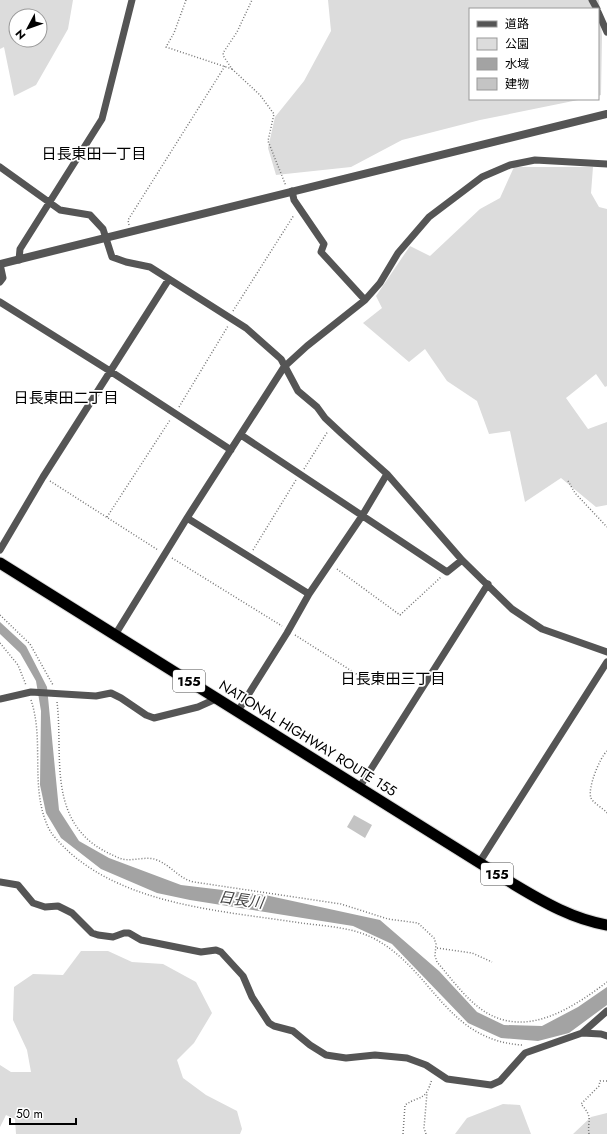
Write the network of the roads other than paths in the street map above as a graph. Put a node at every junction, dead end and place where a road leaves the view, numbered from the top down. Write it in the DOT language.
graph roads {
  1 [pos="132,0"];
  2 [pos="599,14"];
  3 [pos="607,32"];
  4 [pos="607,114"];
  5 [pos="607,164"];
  6 [pos="0,167"];
  7 [pos="290,192"];
  8 [pos="48,203"];
  9 [pos="105,239"];
  10 [pos="19,260"];
  11 [pos="0,264"];
  12 [pos="169,279"];
  13 [pos="0,282"];
  14 [pos="365,300"];
  15 [pos="0,302"];
  16 [pos="284,367"];
  17 [pos="110,371"];
  18 [pos="241,435"];
  19 [pos="231,450"];
  20 [pos="387,474"];
  21 [pos="362,516"];
  22 [pos="187,518"];
  23 [pos="0,550"];
  24 [pos="462,560"];
  25 [pos="0,563"];
  26 [pos="488,584"];
  27 [pos="309,594"];
  28 [pos="115,634"];
  29 [pos="607,652"];
  30 [pos="607,662"];
  31 [pos="218,698"];
  32 [pos="0,699"];
  33 [pos="238,711"];
  34 [pos="359,788"];
  35 [pos="479,863"];
  36 [pos="0,882"];
  37 [pos="607,925"];
  38 [pos="607,1011"];
  39 [pos="582,1033"];
  40 [pos="607,1036"];
  1 -- 8 [label="street"];
  2 -- 3 [label="street"];
  4 -- 7 [label="street"];
  5 -- 14 [label="street"];
  6 -- 8 [label="street"];
  7 -- 9 [label="street"];
  7 -- 14 [label="street"];
  8 -- 9 [label="street"];
  8 -- 10 [label="street"];
  9 -- 10 [label="street"];
  9 -- 12 [label="street"];
  10 -- 11 [label="street"];
  11 -- 13 [label="street"];
  12 -- 16 [label="street"];
  12 -- 17 [label="street"];
  14 -- 16 [label="street"];
  15 -- 17 [label="street"];
  16 -- 18 [label="street"];
  16 -- 20 [label="street"];
  17 -- 19 [label="street"];
  17 -- 23 [label="street"];
  18 -- 19 [label="street"];
  18 -- 21 [label="street"];
  19 -- 22 [label="street"];
  20 -- 21 [label="street"];
  20 -- 24 [label="street"];
  21 -- 24 [label="street"];
  21 -- 27 [label="street"];
  22 -- 27 [label="street"];
  22 -- 28 [label="street"];
  24 -- 26 [label="street"];
  25 -- 28 [label="highway, NATIONAL HIGHWAY ROUTE 155 / 155"];
  26 -- 29 [label="street"];
  26 -- 34 [label="street"];
  27 -- 33 [label="street"];
  28 -- 31 [label="highway, NATIONAL HIGHWAY ROUTE 155 / 155"];
  30 -- 35 [label="street"];
  31 -- 32 [label="street"];
  31 -- 33 [label="highway, NATIONAL HIGHWAY ROUTE 155 / 155"];
  33 -- 34 [label="highway, NATIONAL HIGHWAY ROUTE 155 / 155"];
  34 -- 35 [label="highway, NATIONAL HIGHWAY ROUTE 155 / 155"];
  35 -- 37 [label="highway, NATIONAL HIGHWAY ROUTE 155 / 155"];
  36 -- 39 [label="street"];
  38 -- 39 [label="street"];
  39 -- 40 [label="street"];
}
